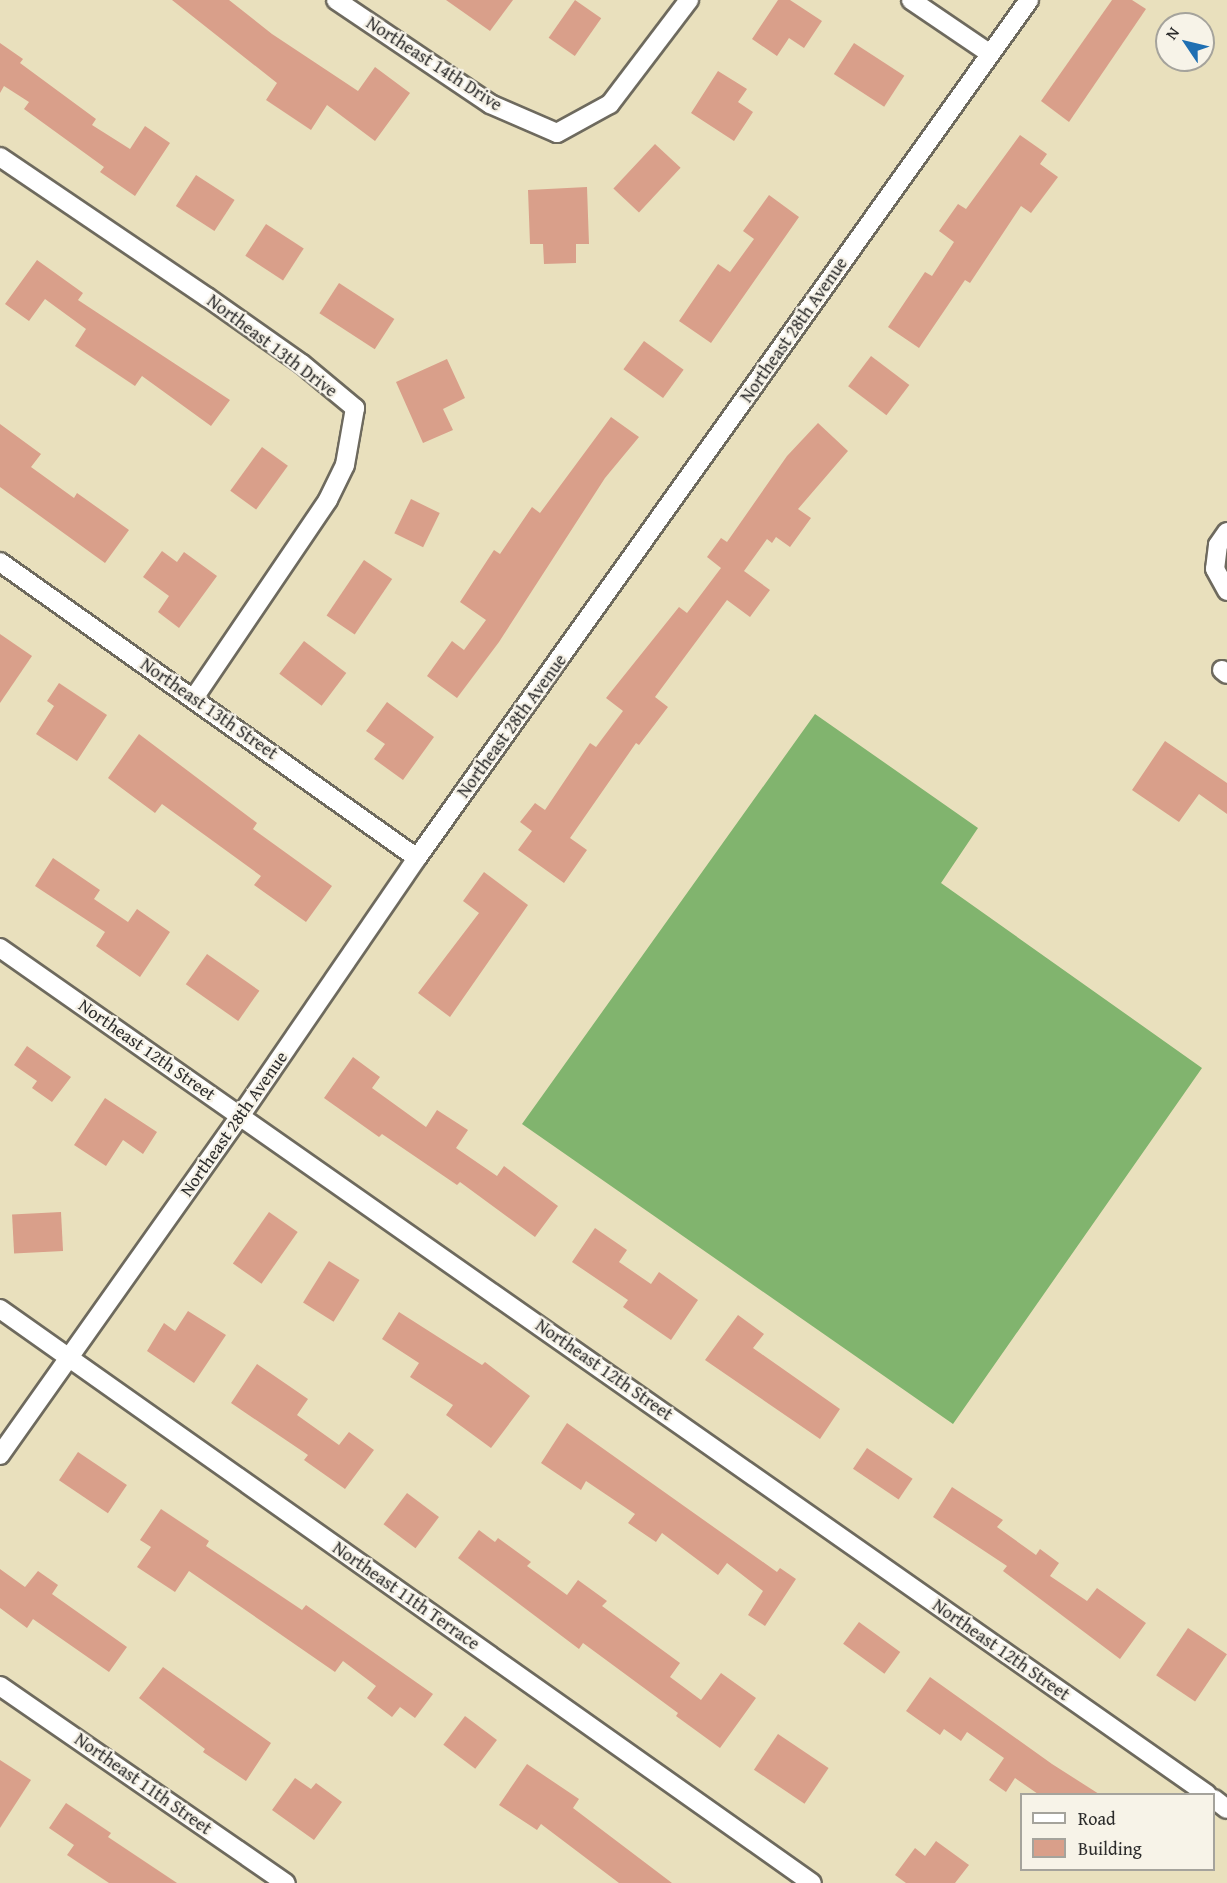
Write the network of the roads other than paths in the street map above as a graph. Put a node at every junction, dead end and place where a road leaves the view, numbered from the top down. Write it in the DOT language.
graph roads {
  1 [pos="336,0"];
  2 [pos="689,0"];
  3 [pos="911,0"];
  4 [pos="1029,0"];
  5 [pos="989,53"];
  6 [pos="0,157"];
  7 [pos="1227,532"];
  8 [pos="0,562"];
  9 [pos="1227,591"];
  10 [pos="194,698"];
  11 [pos="417,858"];
  12 [pos="0,948"];
  13 [pos="241,1115"];
  14 [pos="0,1309"];
  15 [pos="68,1357"];
  16 [pos="0,1455"];
  17 [pos="0,1686"];
  18 [pos="1206,1793"];
  19 [pos="1215,1800"];
  20 [pos="1227,1809"];
  21 [pos="286,1883"];
  22 [pos="812,1883"];
  1 -- 2 [label="street, Northeast 14th Drive"];
  3 -- 5 [label="street"];
  4 -- 5 [label="street, Northeast 28th Avenue"];
  5 -- 11 [label="street, Northeast 28th Avenue"];
  6 -- 10 [label="street, Northeast 13th Drive"];
  7 -- 9 [label="street"];
  8 -- 10 [label="street, Northeast 13th Street"];
  10 -- 11 [label="street, Northeast 13th Street"];
  11 -- 13 [label="street, Northeast 28th Avenue"];
  12 -- 13 [label="street, Northeast 12th Street"];
  13 -- 15 [label="street, Northeast 28th Avenue"];
  13 -- 18 [label="street, Northeast 12th Street"];
  14 -- 15 [label="street, Northeast 11th Terrace"];
  15 -- 16 [label="street, Northeast 28th Avenue"];
  15 -- 22 [label="street, Northeast 11th Terrace"];
  17 -- 21 [label="street, Northeast 11th Street"];
  19 -- 20 [label="street"];
}
